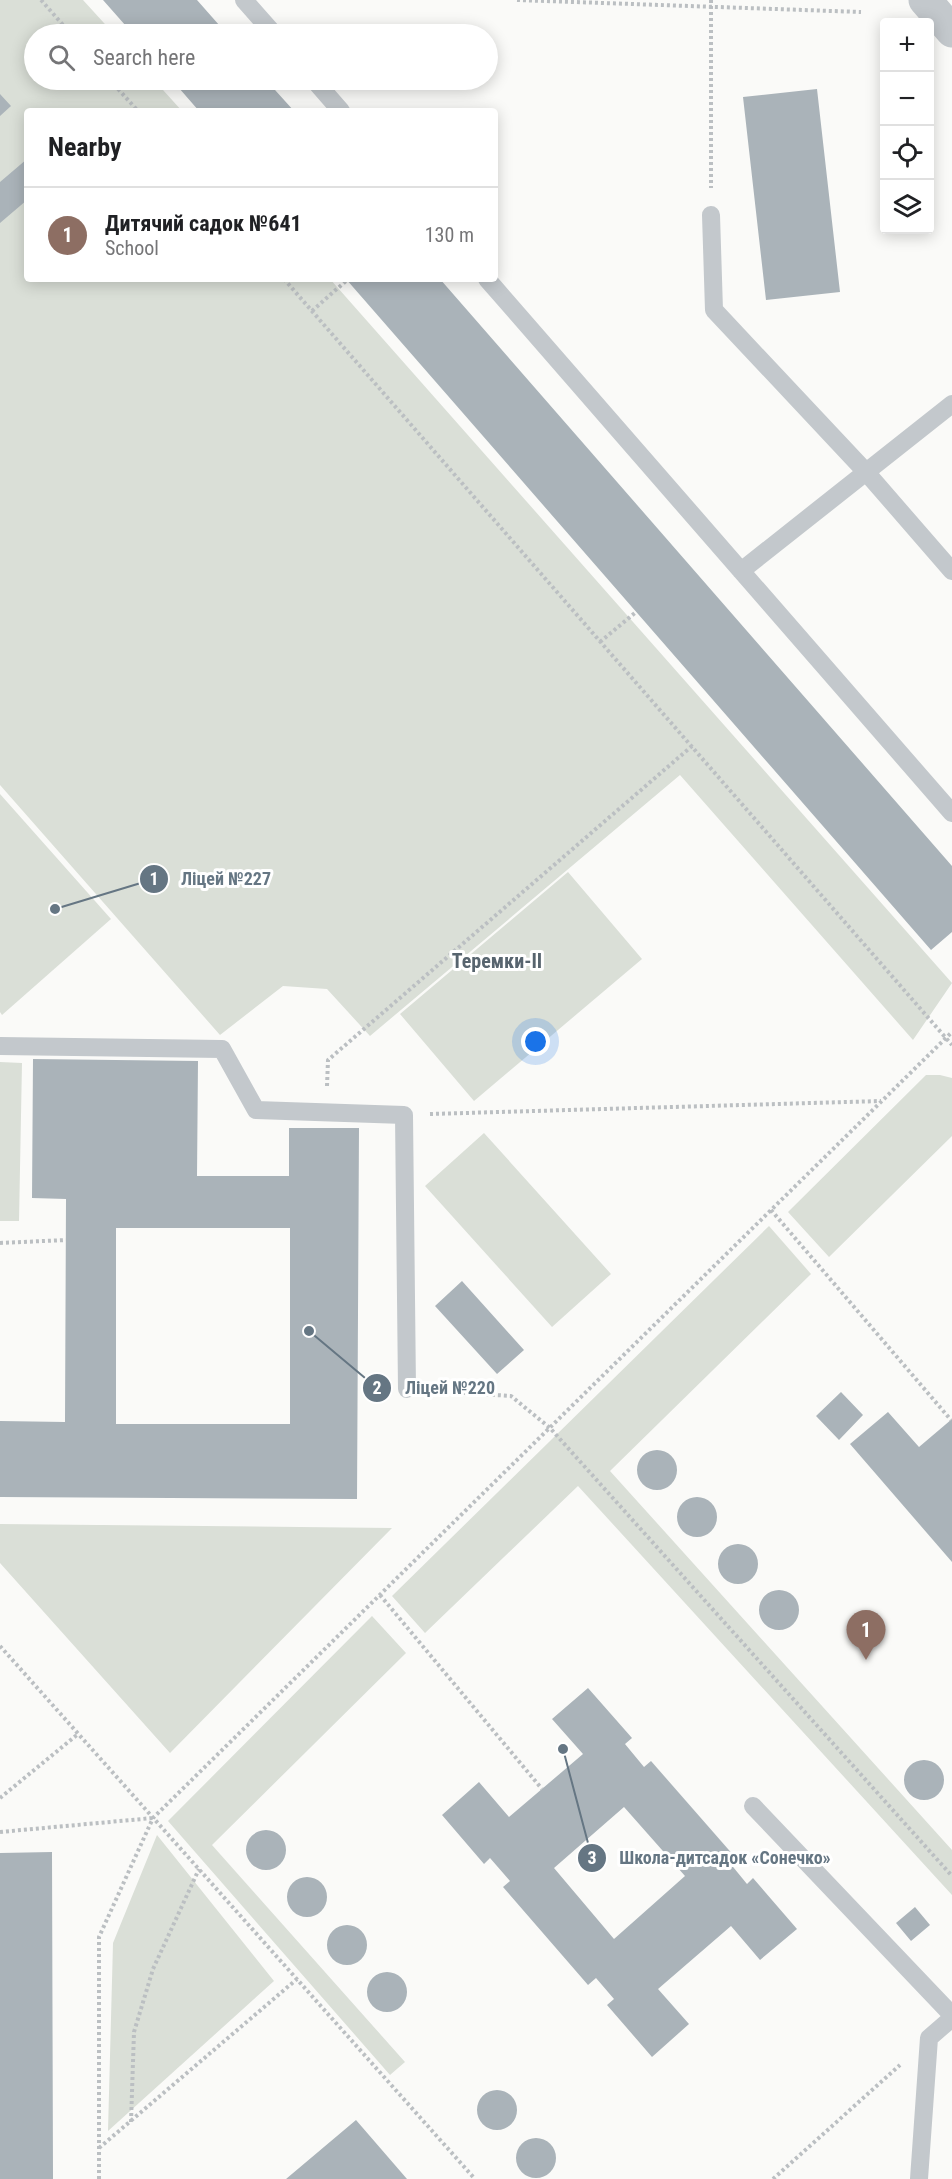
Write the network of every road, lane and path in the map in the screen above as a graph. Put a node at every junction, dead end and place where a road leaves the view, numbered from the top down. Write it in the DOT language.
graph roads {
  1 [pos="41,0"];
  2 [pos="244,0"];
  3 [pos="517,0"];
  4 [pos="711,0"];
  5 [pos="925,0"];
  6 [pos="711,8"];
  7 [pos="861,12"];
  8 [pos="62,24"];
  9 [pos="265,24"];
  10 [pos="952,32"];
  11 [pos="119,90"];
  12 [pos="323,90"];
  13 [pos="135,108"];
  14 [pos="338,108"];
  15 [pos="711,215"];
  16 [pos="287,282"];
  17 [pos="345,282"];
  18 [pos="490,282"];
  19 [pos="312,311"];
  20 [pos="952,404"];
  21 [pos="866,472"];
  22 [pos="741,570"];
  23 [pos="952,571"];
  24 [pos="636,612"];
  25 [pos="600,642"];
  26 [pos="692,746"];
  27 [pos="952,813"];
  28 [pos="952,1032"];
  29 [pos="946,1038"];
  30 [pos="952,1045"];
  31 [pos="0,1046"];
  32 [pos="882,1101"];
  33 [pos="326,1112"];
  34 [pos="404,1115"];
  35 [pos="771,1210"];
  36 [pos="0,1238"];
  37 [pos="66,1240"];
  38 [pos="3,1243"];
  39 [pos="407,1389"];
  40 [pos="951,1419"];
  41 [pos="550,1428"];
  42 [pos="380,1595"];
  43 [pos="0,1646"];
  44 [pos="78,1734"];
  45 [pos="542,1788"];
  46 [pos="0,1798"];
  47 [pos="753,1806"];
  48 [pos="153,1818"];
  49 [pos="0,1832"];
  50 [pos="199,1869"];
  51 [pos="952,1876"];
  52 [pos="297,1979"];
  53 [pos="952,2017"];
  54 [pos="930,2038"];
  55 [pos="131,2121"];
  56 [pos="99,2149"];
  57 [pos="99,2179"];
  58 [pos="475,2179"];
  59 [pos="773,2179"];
  60 [pos="919,2179"];
  1 -- 8 [label="path"];
  2 -- 9 [label="lane"];
  3 -- 6 [label="path"];
  4 -- 6 [label="path"];
  5 -- 10 [label="street"];
  6 -- 7 [label="path"];
  6 -- 15 [label="path"];
  11 -- 13 [label="path"];
  12 -- 14 [label="lane"];
  15 -- 21 [label="lane"];
  16 -- 19 [label="path"];
  17 -- 19 [label="path"];
  18 -- 22 [label="lane"];
  19 -- 25 [label="path"];
  20 -- 21 [label="lane"];
  21 -- 22 [label="lane"];
  21 -- 23 [label="lane"];
  22 -- 27 [label="lane"];
  24 -- 25 [label="path"];
  25 -- 26 [label="path"];
  26 -- 29 [label="path"];
  26 -- 33 [label="path"];
  28 -- 29 [label="path"];
  29 -- 30 [label="path"];
  29 -- 32 [label="path"];
  31 -- 33 [label="lane"];
  32 -- 34 [label="path"];
  32 -- 35 [label="path"];
  33 -- 34 [label="lane"];
  34 -- 39 [label="lane"];
  35 -- 40 [label="path"];
  35 -- 41 [label="path"];
  36 -- 38 [label="path"];
  37 -- 38 [label="path"];
  39 -- 41 [label="path"];
  41 -- 42 [label="path"];
  41 -- 51 [label="path"];
  42 -- 45 [label="path"];
  42 -- 48 [label="path"];
  43 -- 44 [label="path"];
  44 -- 46 [label="path"];
  44 -- 48 [label="path"];
  47 -- 53 [label="lane"];
  48 -- 49 [label="path"];
  48 -- 50 [label="path"];
  48 -- 56 [label="path"];
  50 -- 52 [label="path"];
  50 -- 55 [label="path"];
  52 -- 55 [label="path"];
  52 -- 58 [label="path"];
  53 -- 54 [label="lane"];
  54 -- 59 [label="path"];
  54 -- 60 [label="lane"];
  55 -- 56 [label="path"];
  56 -- 57 [label="path"];
}
